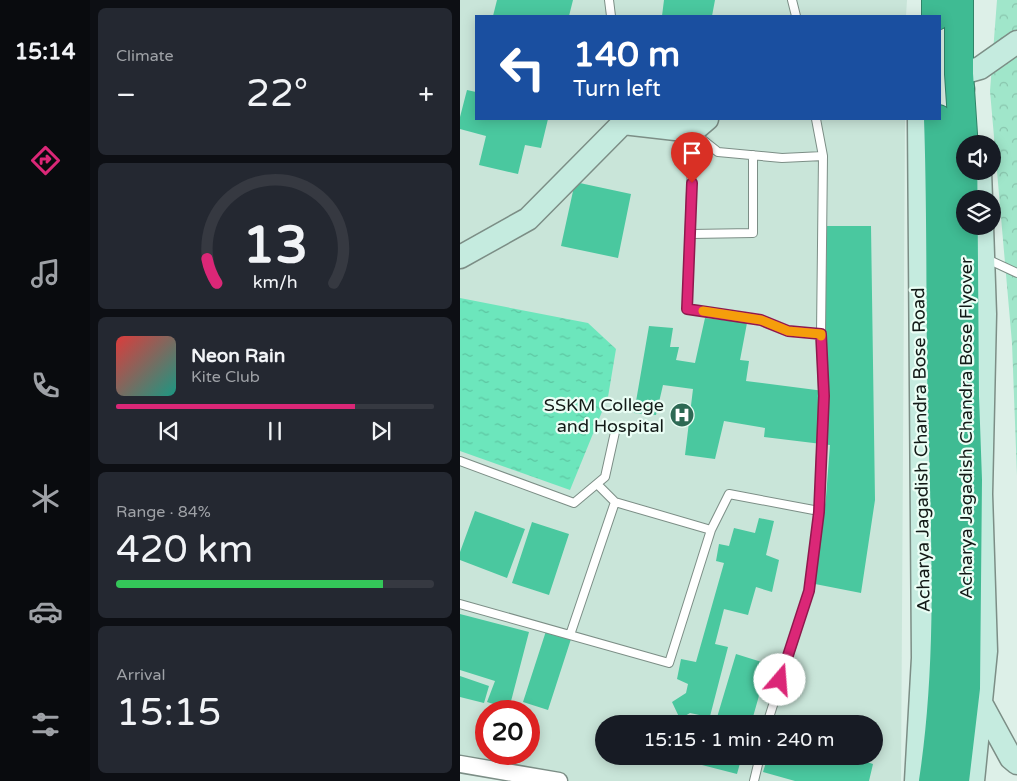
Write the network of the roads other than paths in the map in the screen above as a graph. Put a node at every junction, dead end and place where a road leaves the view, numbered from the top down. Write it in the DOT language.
graph roads {
  1 [pos="609,0"];
  2 [pos="792,0"];
  3 [pos="926,0"];
  4 [pos="936,0"];
  5 [pos="958,0"];
  6 [pos="611,15"];
  7 [pos="796,15"];
  8 [pos="924,15"];
  9 [pos="936,15"];
  10 [pos="1017,42"];
  11 [pos="960,74"];
  12 [pos="816,120"];
  13 [pos="919,120"];
  14 [pos="938,120"];
  15 [pos="623,121"];
  16 [pos="700,125"];
  17 [pos="972,135"];
  18 [pos="753,156"];
  19 [pos="822,156"];
  20 [pos="959,190"];
  21 [pos="962,190"];
  22 [pos="691,234"];
  23 [pos="961,235"];
  24 [pos="963,235"];
  25 [pos="982,235"];
  26 [pos="460,256"];
  27 [pos="983,257"];
  28 [pos="1017,273"];
  29 [pos="821,334"];
  30 [pos="615,432"];
  31 [pos="460,460"];
  32 [pos="596,484"];
  33 [pos="615,502"];
  34 [pos="819,512"];
  35 [pos="711,530"];
  36 [pos="460,604"];
  37 [pos="570,635"];
  38 [pos="981,703"];
  39 [pos="770,715"];
  40 [pos="1017,763"];
  41 [pos="460,764"];
  42 [pos="758,765"];
  43 [pos="560,781"];
  44 [pos="754,781"];
  45 [pos="916,781"];
  46 [pos="932,781"];
  47 [pos="955,781"];
  48 [pos="973,781"];
  1 -- 6 [label="lane"];
  2 -- 7 [label="lane"];
  3 -- 8 [label="main road"];
  4 -- 9 [label="highway"];
  5 -- 11 [label="highway"];
  10 -- 11 [label="main road"];
  11 -- 17 [label="main road"];
  11 -- 21 [label="highway, Acharya Jagadish Chandra Bose Flyover"];
  12 -- 19 [label="lane"];
  13 -- 45 [label="main road, Acharya Jagadish Chandra Bose Road"];
  14 -- 20 [label="highway, Acharya Jagadish Chandra Bose Flyover"];
  15 -- 16 [label="main road"];
  15 -- 26 [label="main road"];
  16 -- 18 [label="lane"];
  16 -- 22 [label="lane"];
  18 -- 19 [label="lane"];
  18 -- 22 [label="lane"];
  19 -- 29 [label="lane"];
  22 -- 29 [label="lane"];
  23 -- 46 [label="highway, Acharya Jagadish Chandra Bose Flyover"];
  24 -- 47 [label="highway, Acharya Jagadish Chandra Bose Flyover"];
  25 -- 27 [label="main road"];
  27 -- 28 [label="lane"];
  27 -- 38 [label="main road"];
  29 -- 34 [label="lane"];
  30 -- 32 [label="lane"];
  31 -- 32 [label="lane"];
  32 -- 33 [label="lane"];
  33 -- 35 [label="lane"];
  33 -- 37 [label="lane"];
  34 -- 35 [label="lane"];
  34 -- 39 [label="lane"];
  35 -- 37 [label="lane"];
  36 -- 37 [label="lane"];
  38 -- 40 [label="main road"];
  38 -- 48 [label="main road"];
  41 -- 43 [label="street"];
  42 -- 44 [label="lane"];
}
